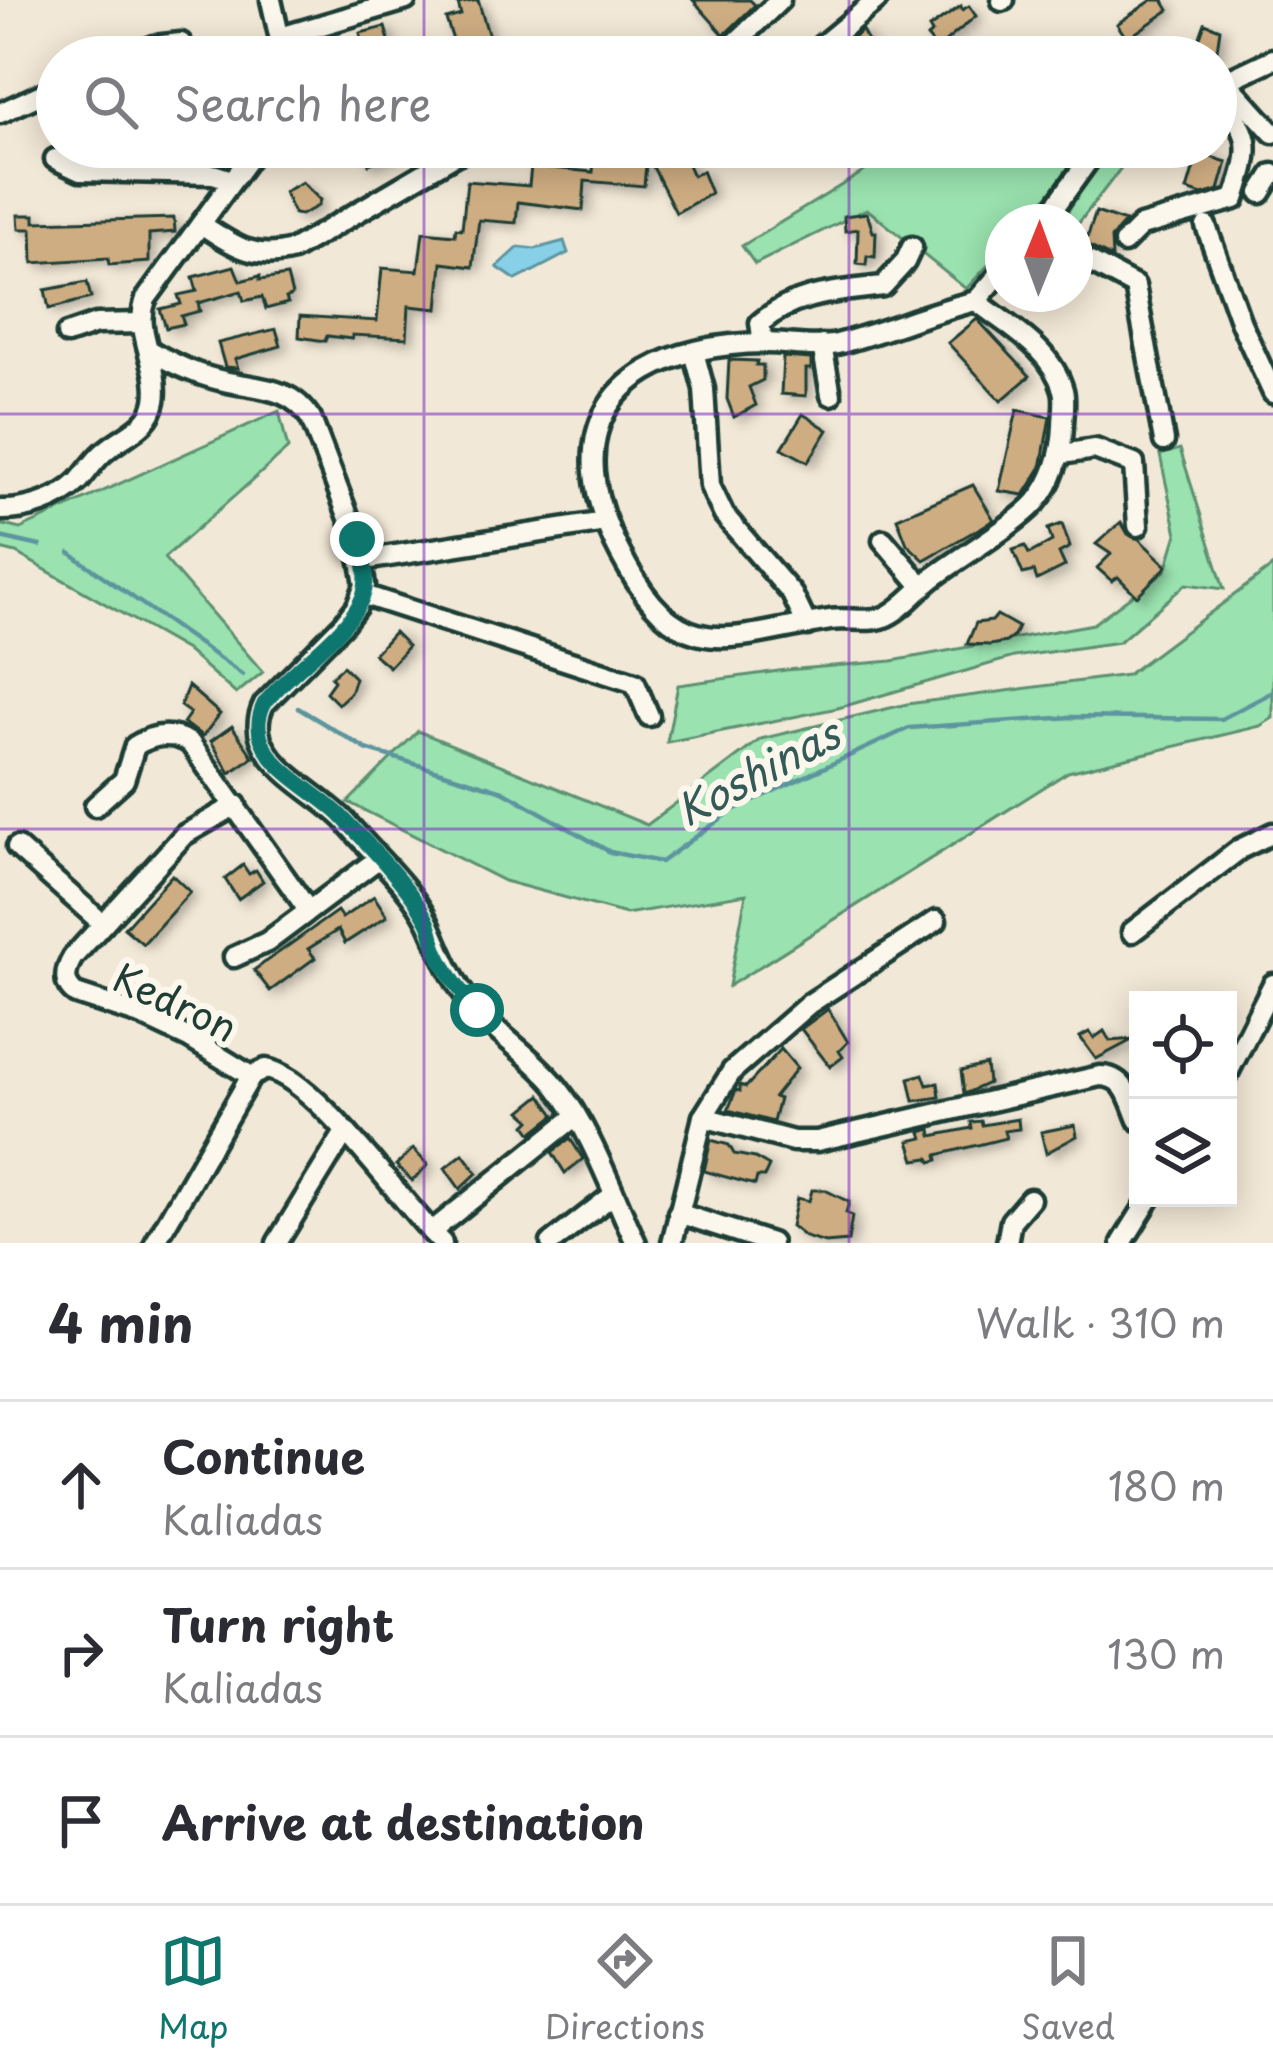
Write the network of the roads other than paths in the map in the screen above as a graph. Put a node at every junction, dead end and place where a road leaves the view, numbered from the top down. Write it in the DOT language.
graph roads {
  1 [pos="271,0"];
  2 [pos="406,0"];
  3 [pos="780,0"];
  4 [pos="877,0"];
  5 [pos="280,36"];
  6 [pos="312,36"];
  7 [pos="743,36"];
  8 [pos="833,36"];
  9 [pos="1273,60"];
  10 [pos="1237,77"];
  11 [pos="36,97"];
  12 [pos="1237,102"];
  13 [pos="0,113"];
  14 [pos="1237,121"];
  15 [pos="1273,133"];
  16 [pos="74,168"];
  17 [pos="242,168"];
  18 [pos="431,168"];
  19 [pos="1083,168"];
  20 [pos="1273,174"];
  21 [pos="232,181"];
  22 [pos="1261,193"];
  23 [pos="1058,204"];
  24 [pos="202,224"];
  25 [pos="1206,226"];
  26 [pos="1124,243"];
  27 [pos="912,247"];
  28 [pos="1093,263"];
  29 [pos="985,291"];
  30 [pos="976,301"];
  31 [pos="141,323"];
  32 [pos="67,334"];
  33 [pos="764,343"];
  34 [pos="822,345"];
  35 [pos="152,351"];
  36 [pos="694,352"];
  37 [pos="1273,393"];
  38 [pos="831,394"];
  39 [pos="1164,441"];
  40 [pos="1062,454"];
  41 [pos="0,510"];
  42 [pos="605,522"];
  43 [pos="1138,526"];
  44 [pos="883,540"];
  45 [pos="364,560"];
  46 [pos="922,586"];
  47 [pos="364,595"];
  48 [pos="807,625"];
  49 [pos="649,716"];
  50 [pos="236,805"];
  51 [pos="94,806"];
  52 [pos="1269,834"];
  53 [pos="16,848"];
  54 [pos="377,859"];
  55 [pos="308,910"];
  56 [pos="936,921"];
  57 [pos="103,924"];
  58 [pos="1132,932"];
  59 [pos="234,957"];
  60 [pos="1273,984"];
  61 [pos="1237,1055"];
  62 [pos="251,1076"];
  63 [pos="1129,1099"];
  64 [pos="576,1116"];
  65 [pos="703,1118"];
  66 [pos="345,1132"];
  67 [pos="613,1195"];
  68 [pos="1030,1199"];
  69 [pos="1144,1207"];
  70 [pos="678,1213"];
  71 [pos="436,1237"];
  72 [pos="155,1243"];
  73 [pos="278,1243"];
  74 [pos="551,1243"];
  75 [pos="636,1243"];
  76 [pos="672,1243"];
  77 [pos="771,1243"];
  78 [pos="1007,1243"];
  79 [pos="1122,1243"];
  1 -- 5 [label="street"];
  2 -- 6 [label="street"];
  3 -- 7 [label="street"];
  4 -- 8 [label="street"];
  9 -- 10 [label="street"];
  11 -- 13 [label="street"];
  12 -- 15 [label="street"];
  14 -- 26 [label="street"];
  16 -- 21 [label="street"];
  17 -- 21 [label="street"];
  18 -- 24 [label="street"];
  19 -- 23 [label="street"];
  20 -- 22 [label="street"];
  21 -- 24 [label="street"];
  24 -- 31 [label="street"];
  25 -- 37 [label="street"];
  27 -- 33 [label="street"];
  28 -- 39 [label="street"];
  29 -- 30 [label="street"];
  30 -- 34 [label="street"];
  30 -- 40 [label="street"];
  31 -- 32 [label="street"];
  31 -- 35 [label="street"];
  33 -- 34 [label="street"];
  33 -- 36 [label="street"];
  34 -- 38 [label="street"];
  35 -- 41 [label="street"];
  35 -- 45 [label="street"];
  36 -- 42 [label="street"];
  36 -- 48 [label="street"];
  40 -- 43 [label="street"];
  40 -- 46 [label="street"];
  42 -- 45 [label="street"];
  42 -- 48 [label="street"];
  44 -- 46 [label="street"];
  45 -- 47 [label="street"];
  46 -- 48 [label="street"];
  47 -- 49 [label="street"];
  47 -- 54 [label="street"];
  50 -- 51 [label="street"];
  50 -- 55 [label="street"];
  50 -- 57 [label="street"];
  52 -- 58 [label="street"];
  53 -- 57 [label="street"];
  54 -- 55 [label="street"];
  54 -- 64 [label="street"];
  55 -- 59 [label="street"];
  56 -- 65 [label="street"];
  57 -- 62 [label="street, Kedron"];
  60 -- 61 [label="street"];
  62 -- 66 [label="street, Kedron"];
  62 -- 72 [label="street"];
  63 -- 65 [label="street"];
  64 -- 67 [label="street"];
  64 -- 71 [label="street"];
  65 -- 70 [label="street"];
  66 -- 71 [label="street, Kedron"];
  66 -- 73 [label="street"];
  67 -- 74 [label="street"];
  67 -- 75 [label="street"];
  68 -- 78 [label="street"];
  69 -- 79 [label="street"];
  70 -- 76 [label="street"];
  70 -- 77 [label="street"];
}
